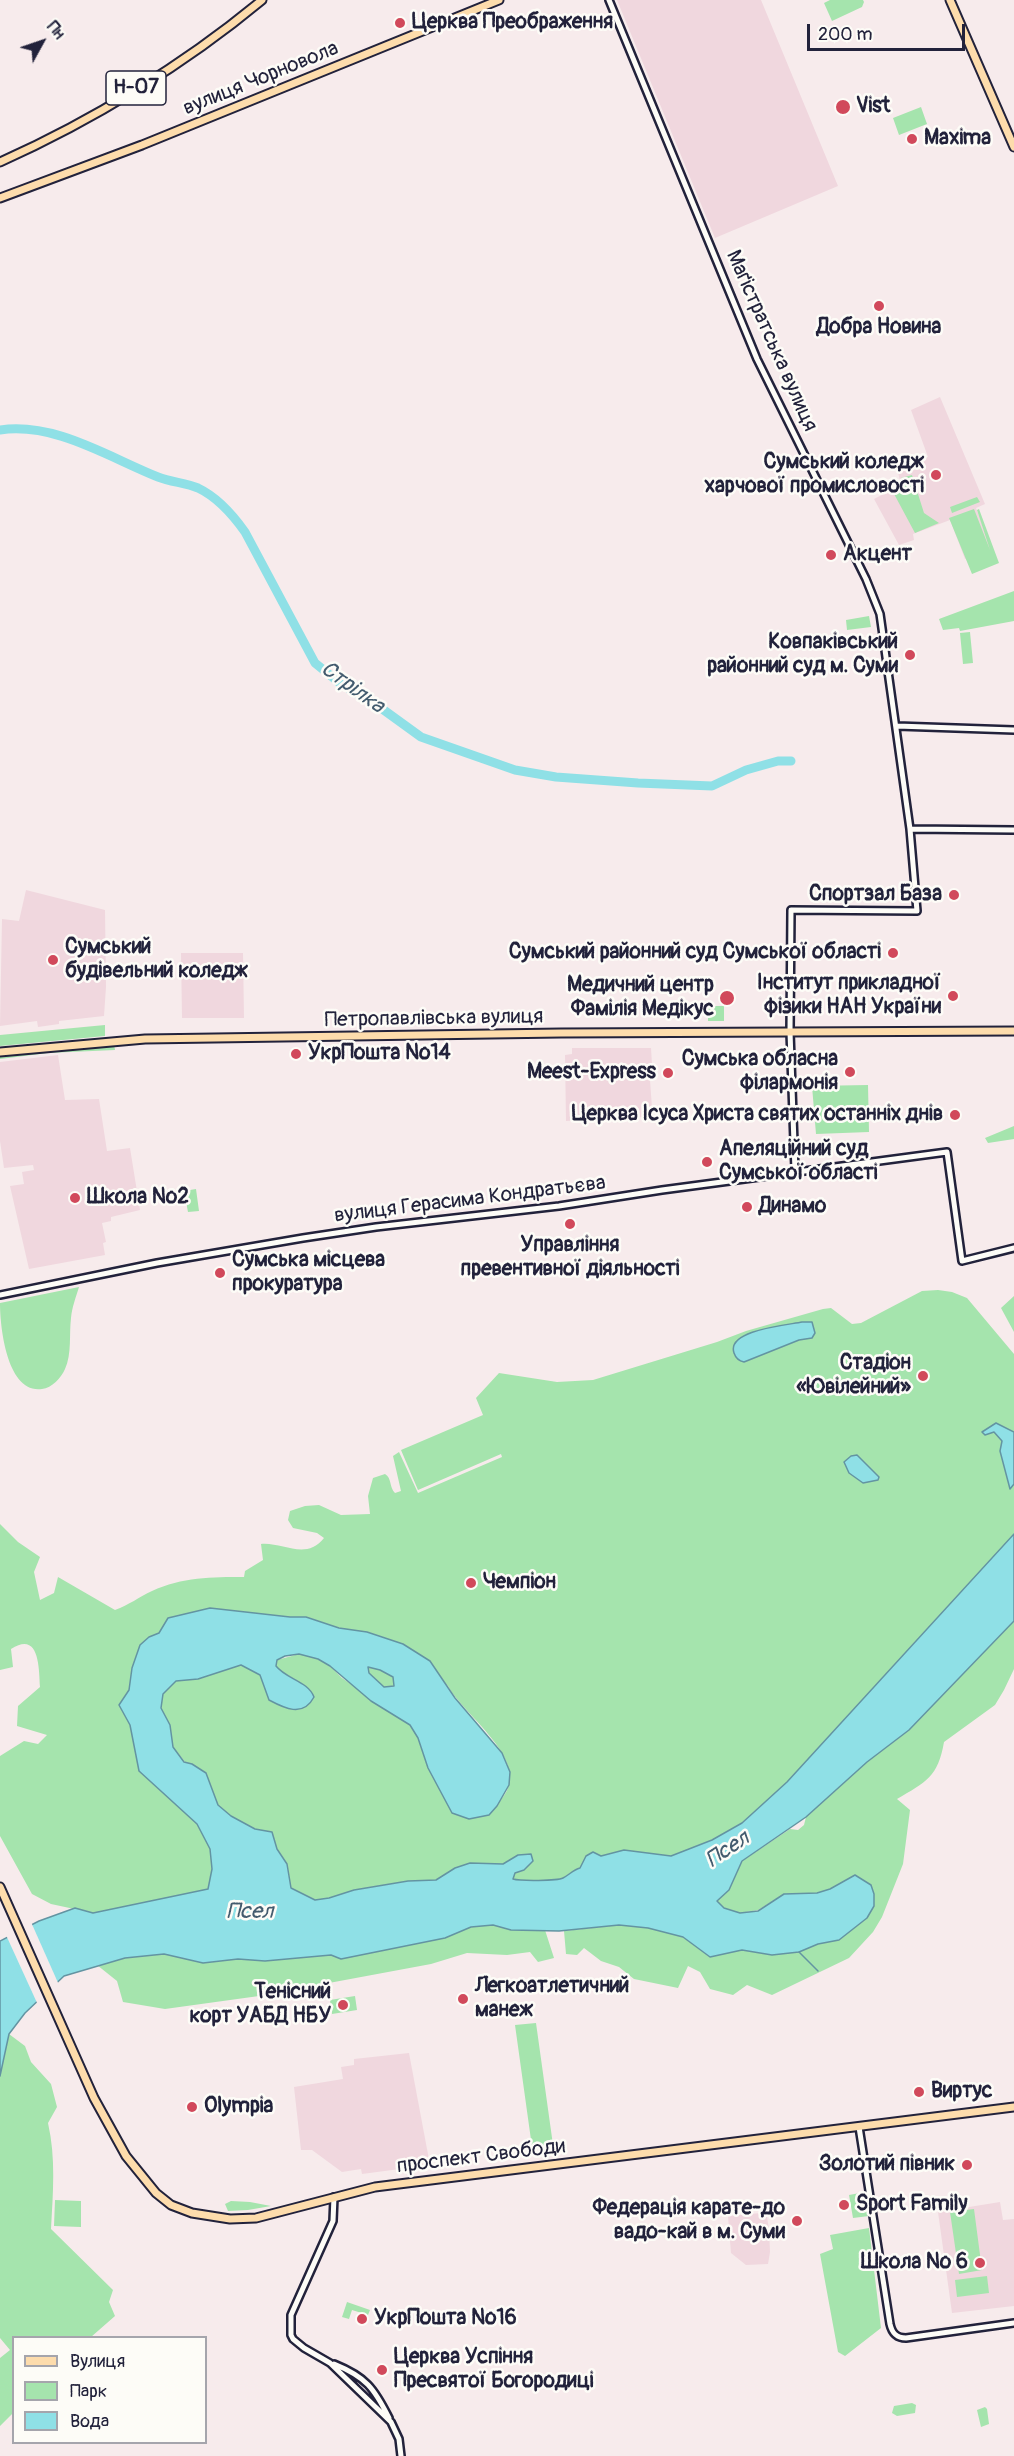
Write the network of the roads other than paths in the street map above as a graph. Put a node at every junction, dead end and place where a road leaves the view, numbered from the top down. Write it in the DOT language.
graph roads {
  1 [pos="262,0"];
  2 [pos="499,0"];
  3 [pos="609,0"];
  4 [pos="950,0"];
  5 [pos="1014,147"];
  6 [pos="0,162"];
  7 [pos="0,198"];
  8 [pos="897,726"];
  9 [pos="1014,730"];
  10 [pos="910,829"];
  11 [pos="1014,830"];
  12 [pos="1014,1031"];
  13 [pos="790,1032"];
  14 [pos="0,1052"];
  15 [pos="795,1172"];
  16 [pos="1014,1248"];
  17 [pos="0,1295"];
  18 [pos="1,1889"];
  19 [pos="1014,2107"];
  20 [pos="860,2127"];
  21 [pos="333,2197"];
  22 [pos="1014,2323"];
  23 [pos="330,2363"];
  24 [pos="392,2422"];
  25 [pos="401,2456"];
  1 -- 6 [label="main road, Н-07"];
  2 -- 7 [label="main road, вулиця Чорновола"];
  3 -- 8 [label="street, Маґістратська вулиця"];
  4 -- 5 [label="main road"];
  8 -- 9 [label="street"];
  8 -- 10 [label="street, Маґістратська вулиця"];
  10 -- 11 [label="street"];
  10 -- 13 [label="street, Маґістратська вулиця"];
  12 -- 13 [label="main road, Петропавлівська вулиця"];
  13 -- 14 [label="main road, Петропавлівська вулиця"];
  13 -- 15 [label="street"];
  15 -- 16 [label="street, вулиця Герасима Кондратьєва"];
  15 -- 17 [label="street, вулиця Герасима Кондратьєва"];
  18 -- 21 [label="main road, проспект Свободи"];
  19 -- 20 [label="main road, проспект Свободи"];
  20 -- 21 [label="main road, проспект Свободи"];
  20 -- 22 [label="street"];
  21 -- 23 [label="street"];
  23 -- 24 [label="street"];
  23 -- 24 [label="street"];
  24 -- 25 [label="street"];
}
